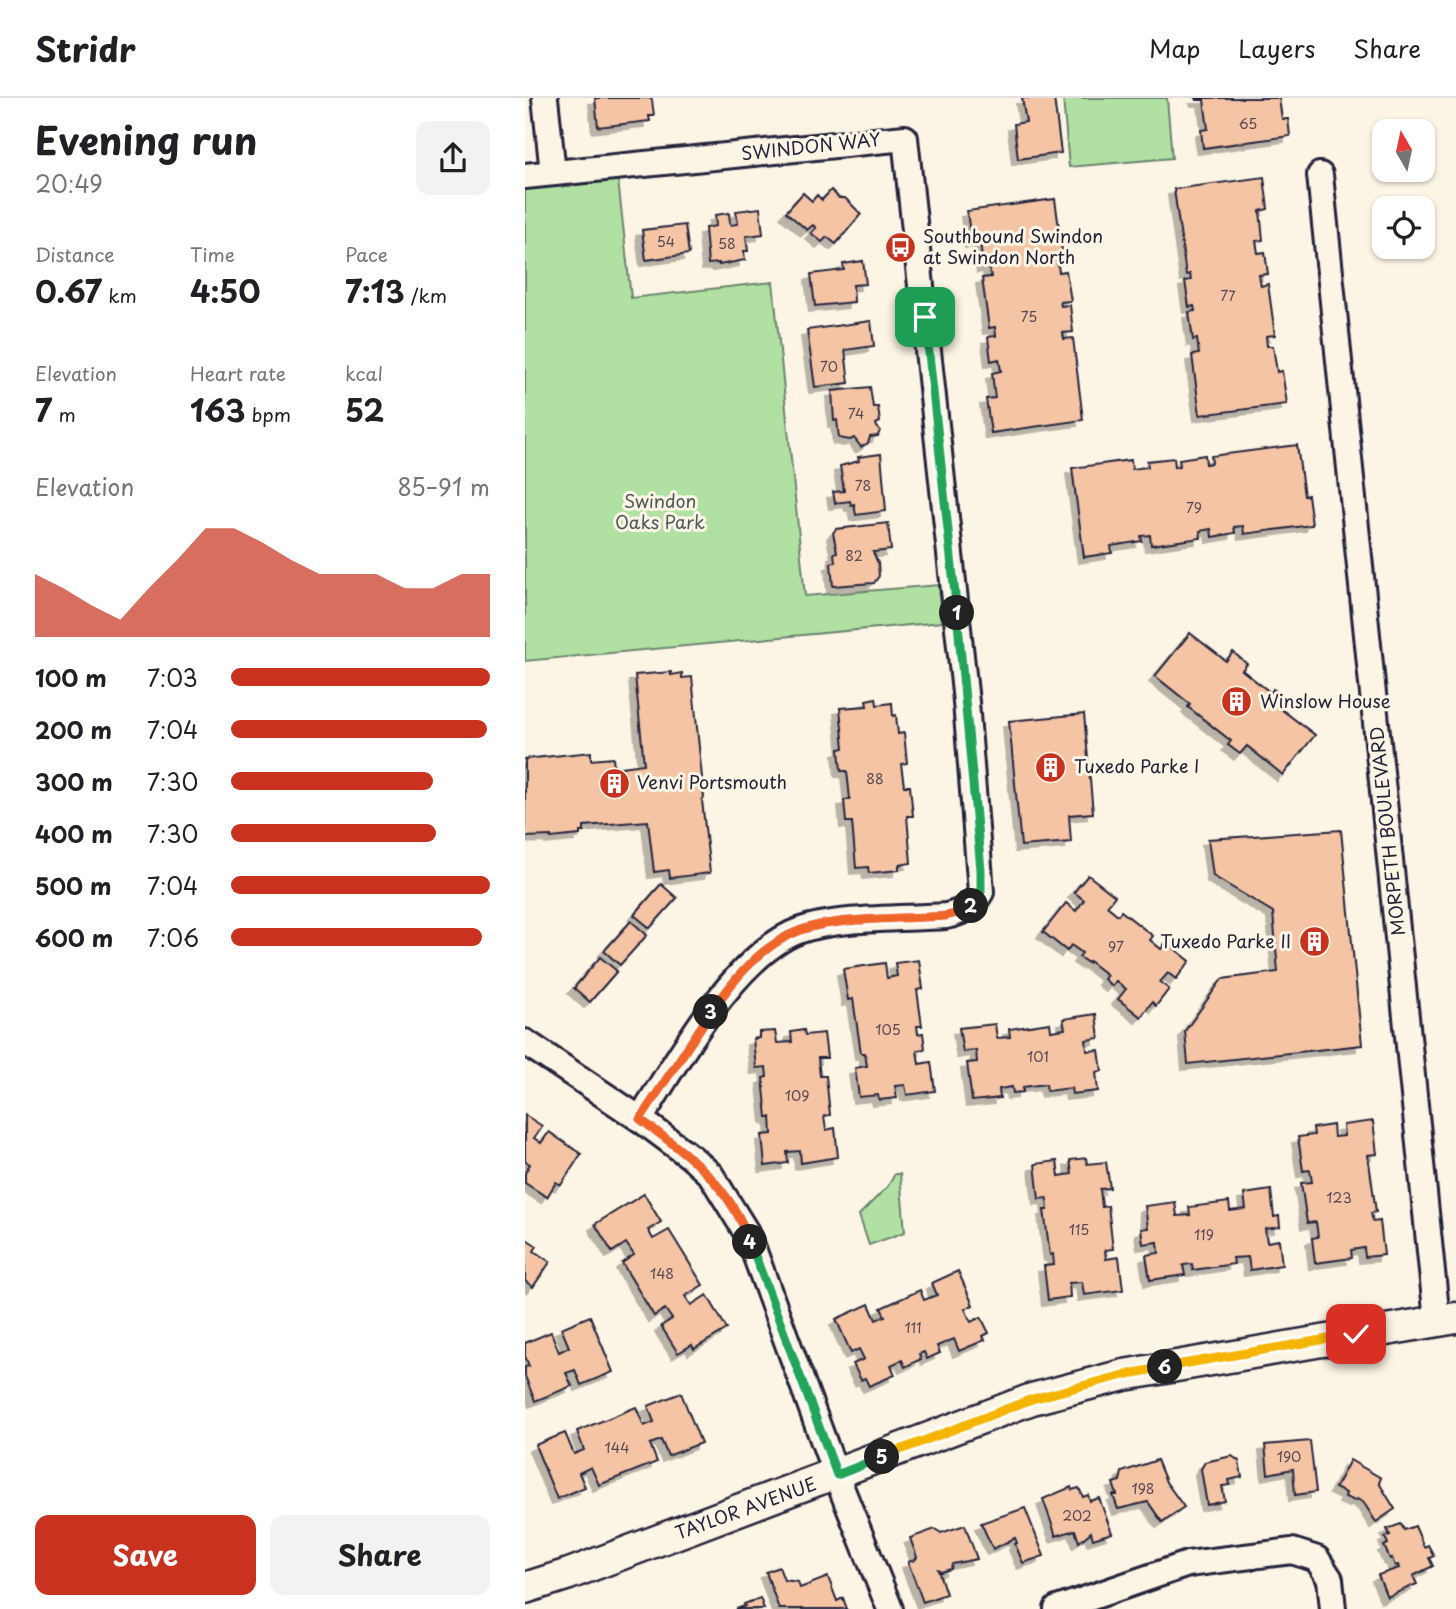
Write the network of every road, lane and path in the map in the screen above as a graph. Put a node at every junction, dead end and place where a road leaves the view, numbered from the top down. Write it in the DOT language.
graph roads {
  1 [pos="545,98"];
  2 [pos="552,173"];
  3 [pos="1320,175"];
  4 [pos="525,176"];
  5 [pos="525,1042"];
  6 [pos="640,1119"];
  7 [pos="1447,1319"];
  8 [pos="837,1475"];
  9 [pos="525,1588"];
  10 [pos="890,1609"];
  11 [pos="1057,1609"];
  12 [pos="1333,1609"];
  1 -- 2 [label="street"];
  2 -- 4 [label="street, SWINDON WAY"];
  2 -- 6 [label="street, SWINDON WAY"];
  3 -- 7 [label="street, MORPETH BOULEVARD"];
  5 -- 6 [label="street"];
  6 -- 8 [label="street"];
  7 -- 8 [label="street, TAYLOR AVENUE"];
  8 -- 9 [label="street, TAYLOR AVENUE"];
  8 -- 10 [label="street"];
  11 -- 12 [label="street"];
}
